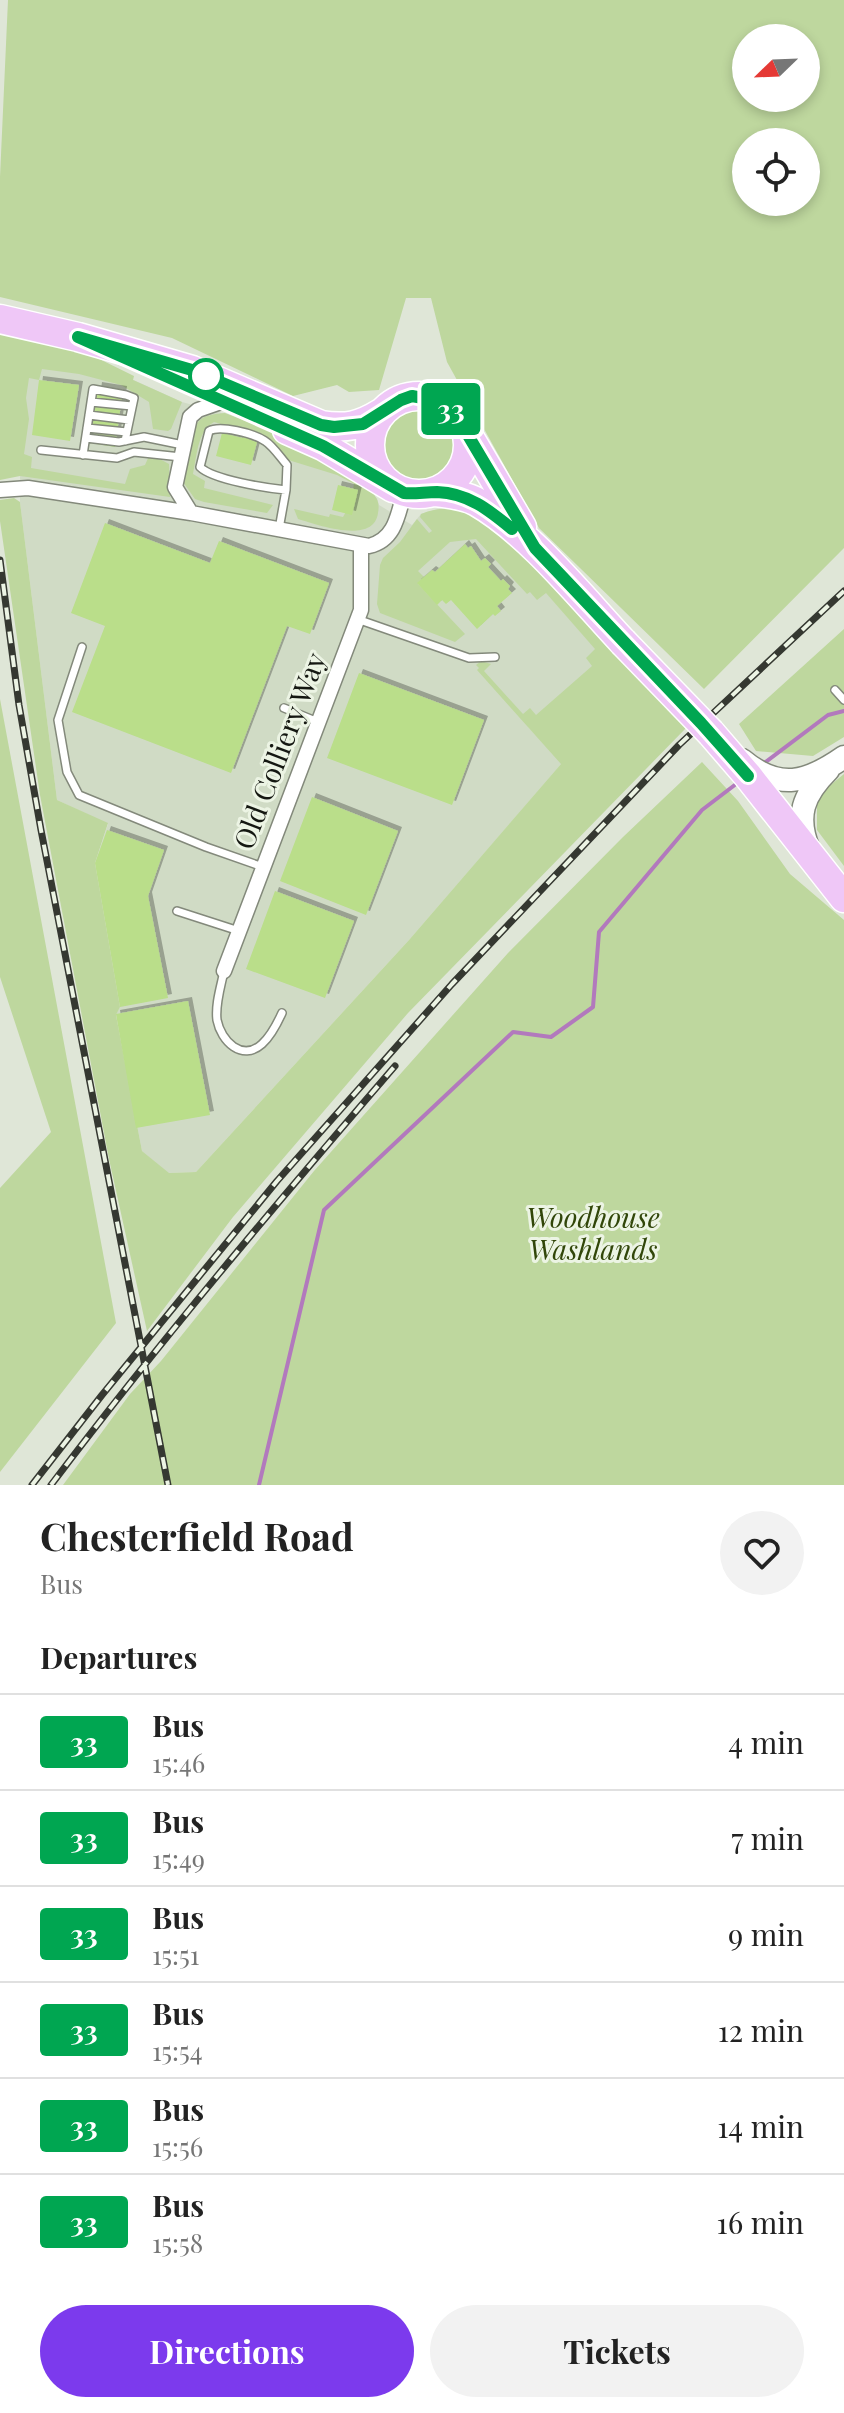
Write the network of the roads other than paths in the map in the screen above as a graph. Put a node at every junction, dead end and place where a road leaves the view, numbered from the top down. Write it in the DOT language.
graph roads {
  1 [pos="13,322"];
  2 [pos="78,337"];
  3 [pos="91,402"];
  4 [pos="133,402"];
  5 [pos="221,402"];
  6 [pos="381,413"];
  7 [pos="89,415"];
  8 [pos="129,420"];
  9 [pos="87,428"];
  10 [pos="467,433"];
  11 [pos="126,436"];
  12 [pos="86,438"];
  13 [pos="41,450"];
  14 [pos="182,451"];
  15 [pos="83,455"];
  16 [pos="0,490"];
  17 [pos="286,490"];
  18 [pos="398,490"];
  19 [pos="435,492"];
  20 [pos="191,513"];
  21 [pos="279,529"];
  22 [pos="361,545"];
  23 [pos="535,548"];
  24 [pos="357,619"];
  25 [pos="82,647"];
  26 [pos="495,657"];
  27 [pos="284,708"];
  28 [pos="318,722"];
  29 [pos="839,761"];
  30 [pos="752,774"];
  31 [pos="816,863"];
  32 [pos="263,867"];
  33 [pos="844,898"];
  34 [pos="177,911"];
  35 [pos="239,931"];
  36 [pos="224,971"];
  37 [pos="282,1013"];
  1 -- 2 [label="highway"];
  2 -- 5 [label="highway"];
  2 -- 6 [label="highway"];
  3 -- 4 [label="lane"];
  3 -- 4 [label="lane"];
  3 -- 7 [label="lane"];
  4 -- 8 [label="lane"];
  5 -- 14 [label="street"];
  5 -- 18 [label="highway"];
  6 -- 10 [label="highway"];
  6 -- 18 [label="highway"];
  7 -- 8 [label="lane"];
  7 -- 9 [label="lane"];
  8 -- 11 [label="lane"];
  9 -- 11 [label="lane"];
  9 -- 12 [label="lane"];
  10 -- 19 [label="highway"];
  10 -- 23 [label="highway"];
  11 -- 12 [label="lane"];
  11 -- 14 [label="lane"];
  12 -- 15 [label="lane"];
  13 -- 15 [label="lane"];
  14 -- 15 [label="lane"];
  14 -- 20 [label="street"];
  16 -- 20 [label="street"];
  17 -- 17 [label="lane"];
  17 -- 21 [label="lane"];
  18 -- 19 [label="highway"];
  18 -- 22 [label="street"];
  19 -- 23 [label="highway"];
  20 -- 21 [label="street"];
  21 -- 22 [label="street"];
  22 -- 24 [label="street, Old Colliery Way"];
  23 -- 30 [label="highway, bridge"];
  24 -- 26 [label="lane"];
  24 -- 28 [label="street, Old Colliery Way"];
  25 -- 32 [label="lane"];
  27 -- 28 [label="lane"];
  28 -- 32 [label="street, Old Colliery Way"];
  29 -- 30 [label="street"];
  29 -- 31 [label="street"];
  30 -- 31 [label="highway"];
  31 -- 33 [label="highway"];
  32 -- 35 [label="street, Old Colliery Way"];
  34 -- 35 [label="lane"];
  35 -- 36 [label="street, Old Colliery Way"];
  36 -- 37 [label="lane"];
}
